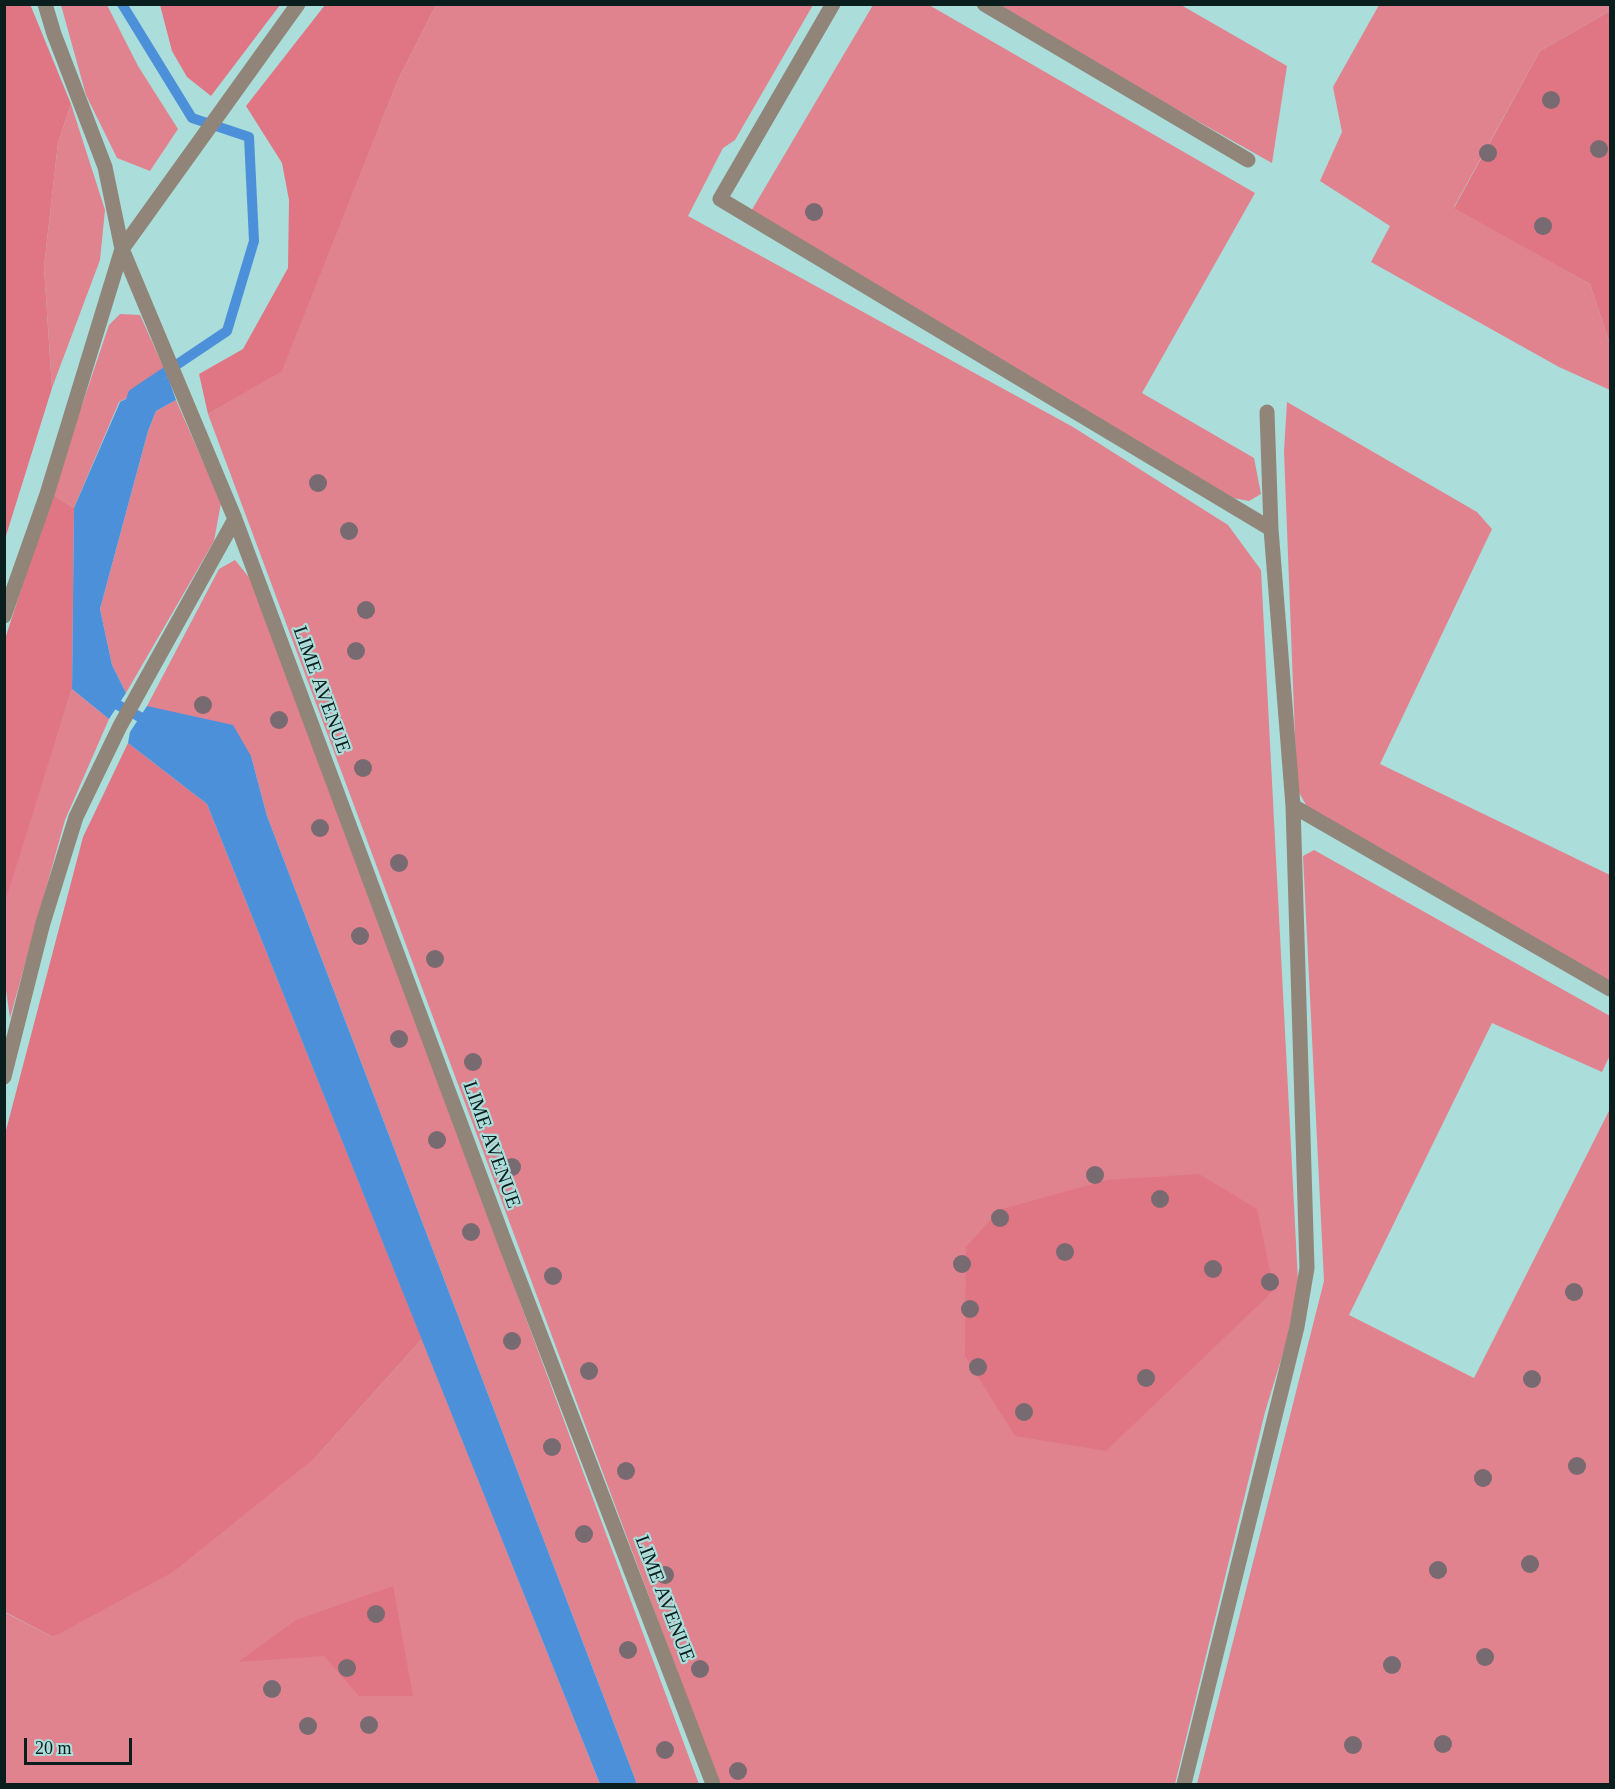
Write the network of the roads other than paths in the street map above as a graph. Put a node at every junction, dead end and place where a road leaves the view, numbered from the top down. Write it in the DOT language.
graph roads {
  1 [pos="45,4"];
  2 [pos="298,4"];
  3 [pos="833,4"];
  4 [pos="984,4"];
  5 [pos="1248,160"];
  6 [pos="122,249"];
  7 [pos="1267,412"];
  8 [pos="235,519"];
  9 [pos="1271,529"];
  10 [pos="4,616"];
  11 [pos="1293,806"];
  12 [pos="1611,989"];
  13 [pos="4,1077"];
  14 [pos="713,1785"];
  15 [pos="1184,1785"];
  1 -- 6 [label="lane, LIME AVENUE"];
  2 -- 6 [label="lane"];
  3 -- 9 [label="lane"];
  4 -- 5 [label="lane"];
  6 -- 8 [label="lane, LIME AVENUE"];
  6 -- 10 [label="lane"];
  7 -- 9 [label="lane"];
  8 -- 13 [label="lane"];
  8 -- 14 [label="lane, LIME AVENUE"];
  9 -- 11 [label="lane"];
  11 -- 12 [label="lane"];
  11 -- 15 [label="lane"];
}
